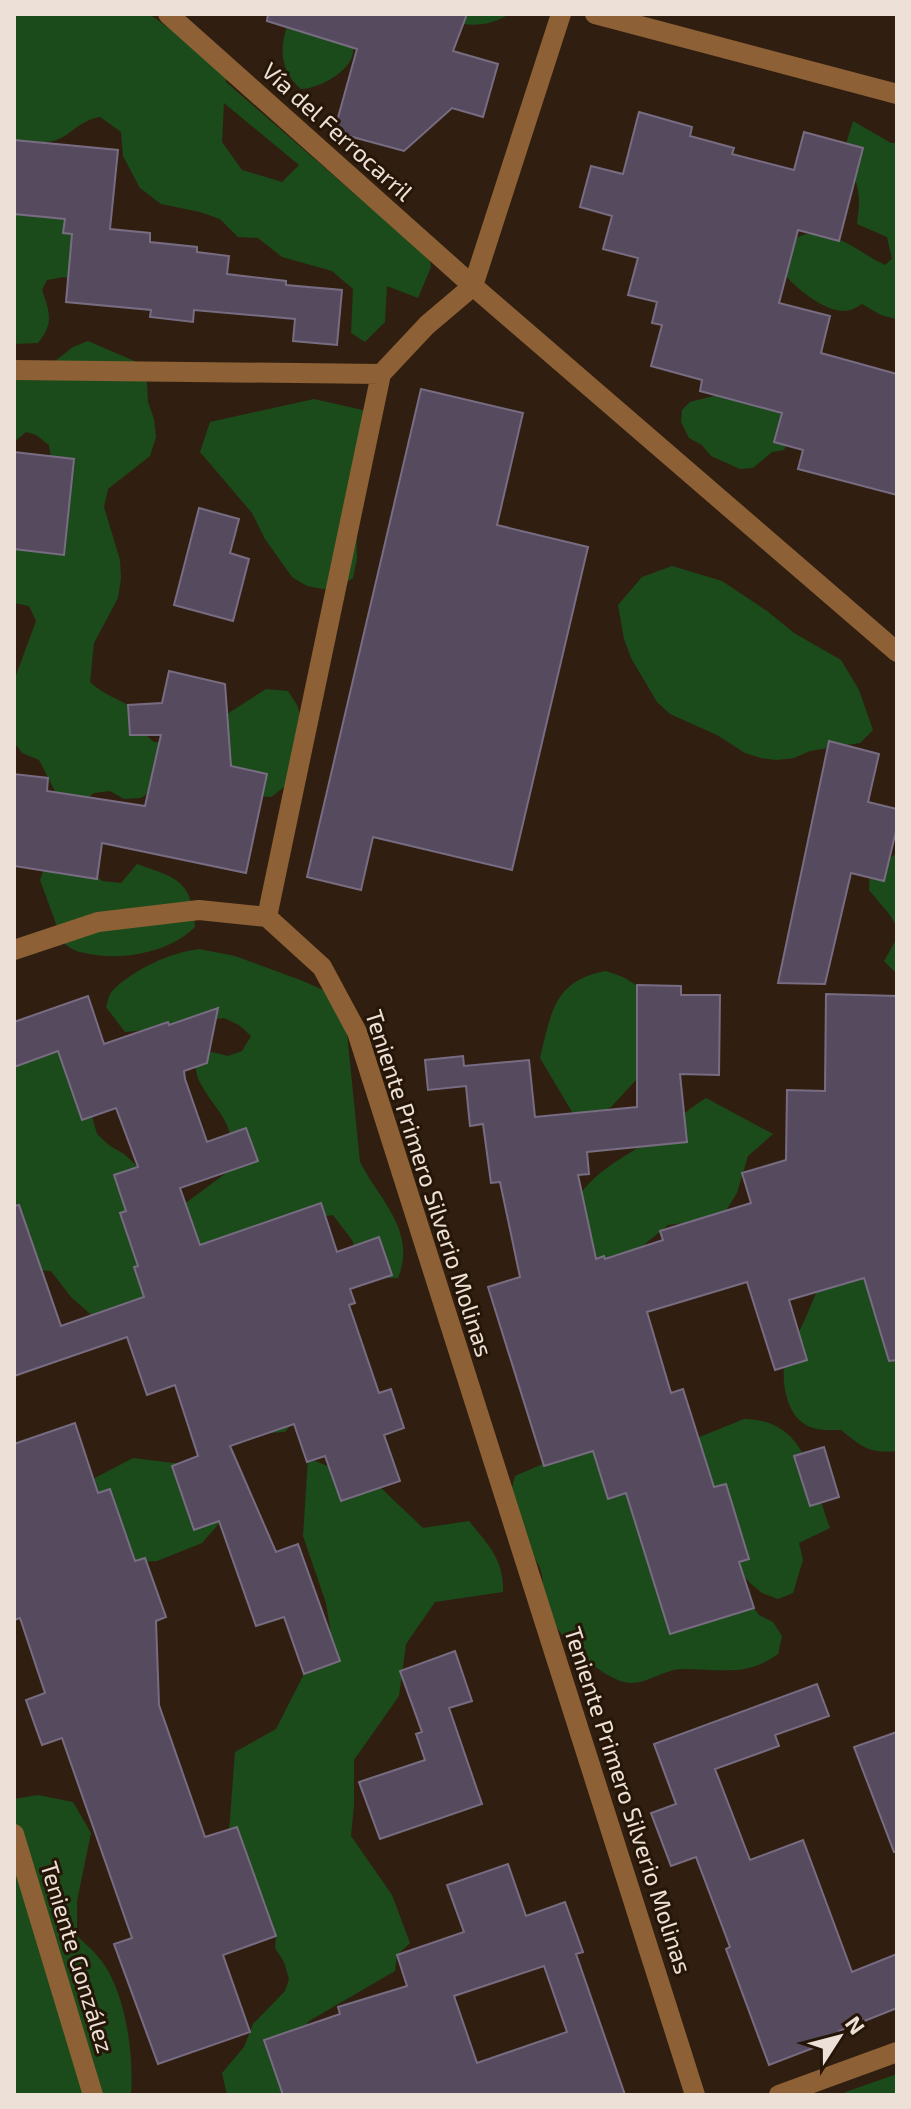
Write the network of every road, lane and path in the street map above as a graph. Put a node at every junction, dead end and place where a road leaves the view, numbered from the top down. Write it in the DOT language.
graph roads {
  1 [pos="168,14"];
  2 [pos="561,14"];
  3 [pos="595,14"];
  4 [pos="897,94"];
  5 [pos="473,286"];
  6 [pos="14,370"];
  7 [pos="381,374"];
  8 [pos="897,652"];
  9 [pos="267,917"];
  10 [pos="14,950"];
  11 [pos="14,1834"];
  12 [pos="897,2052"];
  13 [pos="93,2095"];
  14 [pos="695,2095"];
  15 [pos="779,2095"];
  1 -- 5 [label="street, Vía del Ferrocarril"];
  2 -- 5 [label="street"];
  3 -- 4 [label="street"];
  5 -- 7 [label="street"];
  5 -- 8 [label="street, Vía del Ferrocarril"];
  6 -- 7 [label="street"];
  7 -- 9 [label="street"];
  9 -- 10 [label="street"];
  9 -- 14 [label="street, Teniente Primero Silverio Molinas"];
  11 -- 13 [label="street, Teniente González"];
  12 -- 15 [label="street"];
}
